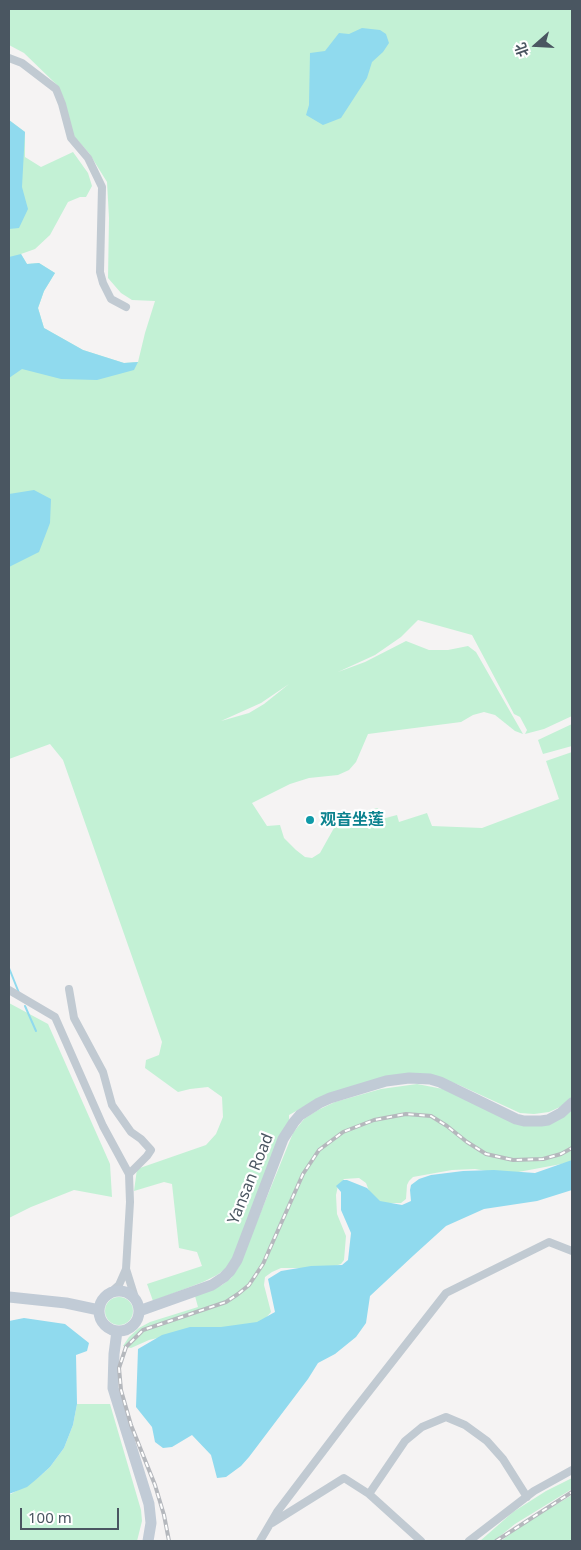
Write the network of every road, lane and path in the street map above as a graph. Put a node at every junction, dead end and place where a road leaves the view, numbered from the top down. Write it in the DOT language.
graph roads {
  1 [pos="9,58"];
  2 [pos="126,307"];
  3 [pos="69,989"];
  4 [pos="9,990"];
  5 [pos="572,1103"];
  6 [pos="129,1174"];
  7 [pos="572,1251"];
  8 [pos="126,1269"];
  9 [pos="109,1294"];
  10 [pos="9,1297"];
  11 [pos="138,1306"];
  12 [pos="100,1310"];
  13 [pos="117,1331"];
  14 [pos="572,1470"];
  15 [pos="369,1494"];
  16 [pos="527,1497"];
  17 [pos="270,1524"];
  18 [pos="150,1540"];
  19 [pos="260,1541"];
  20 [pos="421,1541"];
  21 [pos="470,1541"];
  1 -- 2 [label="street"];
  3 -- 6 [label="street"];
  4 -- 6 [label="street"];
  5 -- 11 [label="main road, Yansan Road"];
  6 -- 8 [label="street"];
  7 -- 17 [label="street"];
  8 -- 9 [label="street"];
  8 -- 11 [label="street"];
  9 -- 11 [label="main road"];
  9 -- 12 [label="main road"];
  10 -- 12 [label="main road"];
  11 -- 13 [label="main road"];
  12 -- 13 [label="main road"];
  13 -- 18 [label="main road"];
  14 -- 16 [label="street"];
  15 -- 16 [label="street"];
  15 -- 17 [label="street"];
  15 -- 20 [label="street"];
  16 -- 21 [label="street"];
  17 -- 19 [label="street"];
}
